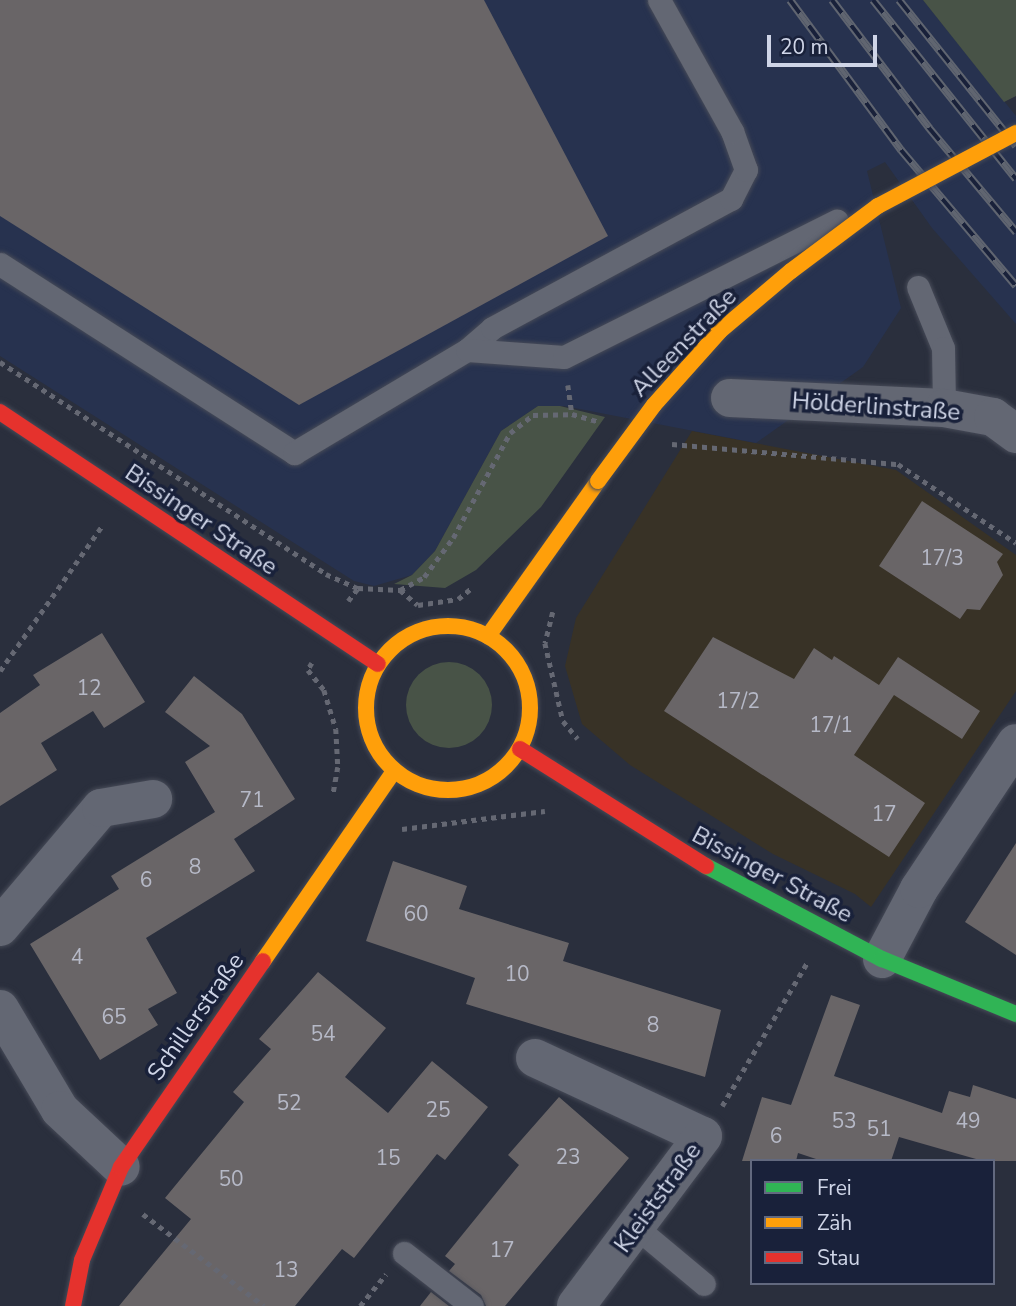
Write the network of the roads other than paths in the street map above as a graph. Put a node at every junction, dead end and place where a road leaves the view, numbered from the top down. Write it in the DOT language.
graph roads {
  1 [pos="659,0"];
  2 [pos="1016,133"];
  3 [pos="838,219"];
  4 [pos="0,264"];
  5 [pos="918,287"];
  6 [pos="467,350"];
  7 [pos="730,398"];
  8 [pos="944,408"];
  9 [pos="0,412"];
  10 [pos="1016,433"];
  11 [pos="488,636"];
  12 [pos="378,664"];
  13 [pos="1016,743"];
  14 [pos="520,749"];
  15 [pos="394,771"];
  16 [pos="153,799"];
  17 [pos="0,927"];
  18 [pos="882,960"];
  19 [pos="0,1009"];
  20 [pos="1016,1013"];
  21 [pos="535,1058"];
  22 [pos="116,1179"];
  23 [pos="637,1228"];
  24 [pos="404,1253"];
  25 [pos="704,1284"];
  26 [pos="74,1306"];
  27 [pos="472,1306"];
  28 [pos="576,1306"];
  1 -- 6 [label="lane"];
  2 -- 11 [label="main road, Alleenstraße, bridge"];
  3 -- 6 [label="lane"];
  4 -- 6 [label="lane"];
  5 -- 8 [label="lane"];
  7 -- 8 [label="street, Hölderlinstraße"];
  8 -- 10 [label="street, Hölderlinstraße"];
  9 -- 12 [label="main road, Bissinger Straße"];
  11 -- 12 [label="main road"];
  11 -- 14 [label="main road"];
  12 -- 15 [label="main road"];
  13 -- 18 [label="street"];
  14 -- 15 [label="main road"];
  14 -- 18 [label="main road, Bissinger Straße"];
  15 -- 22 [label="main road, Schillerstraße"];
  16 -- 17 [label="street"];
  18 -- 20 [label="main road, Bissinger Straße"];
  19 -- 22 [label="street"];
  21 -- 23 [label="street, Kleiststraße"];
  22 -- 26 [label="main road, Schillerstraße"];
  23 -- 25 [label="lane"];
  23 -- 28 [label="street, Kleiststraße"];
  24 -- 27 [label="lane"];
}
